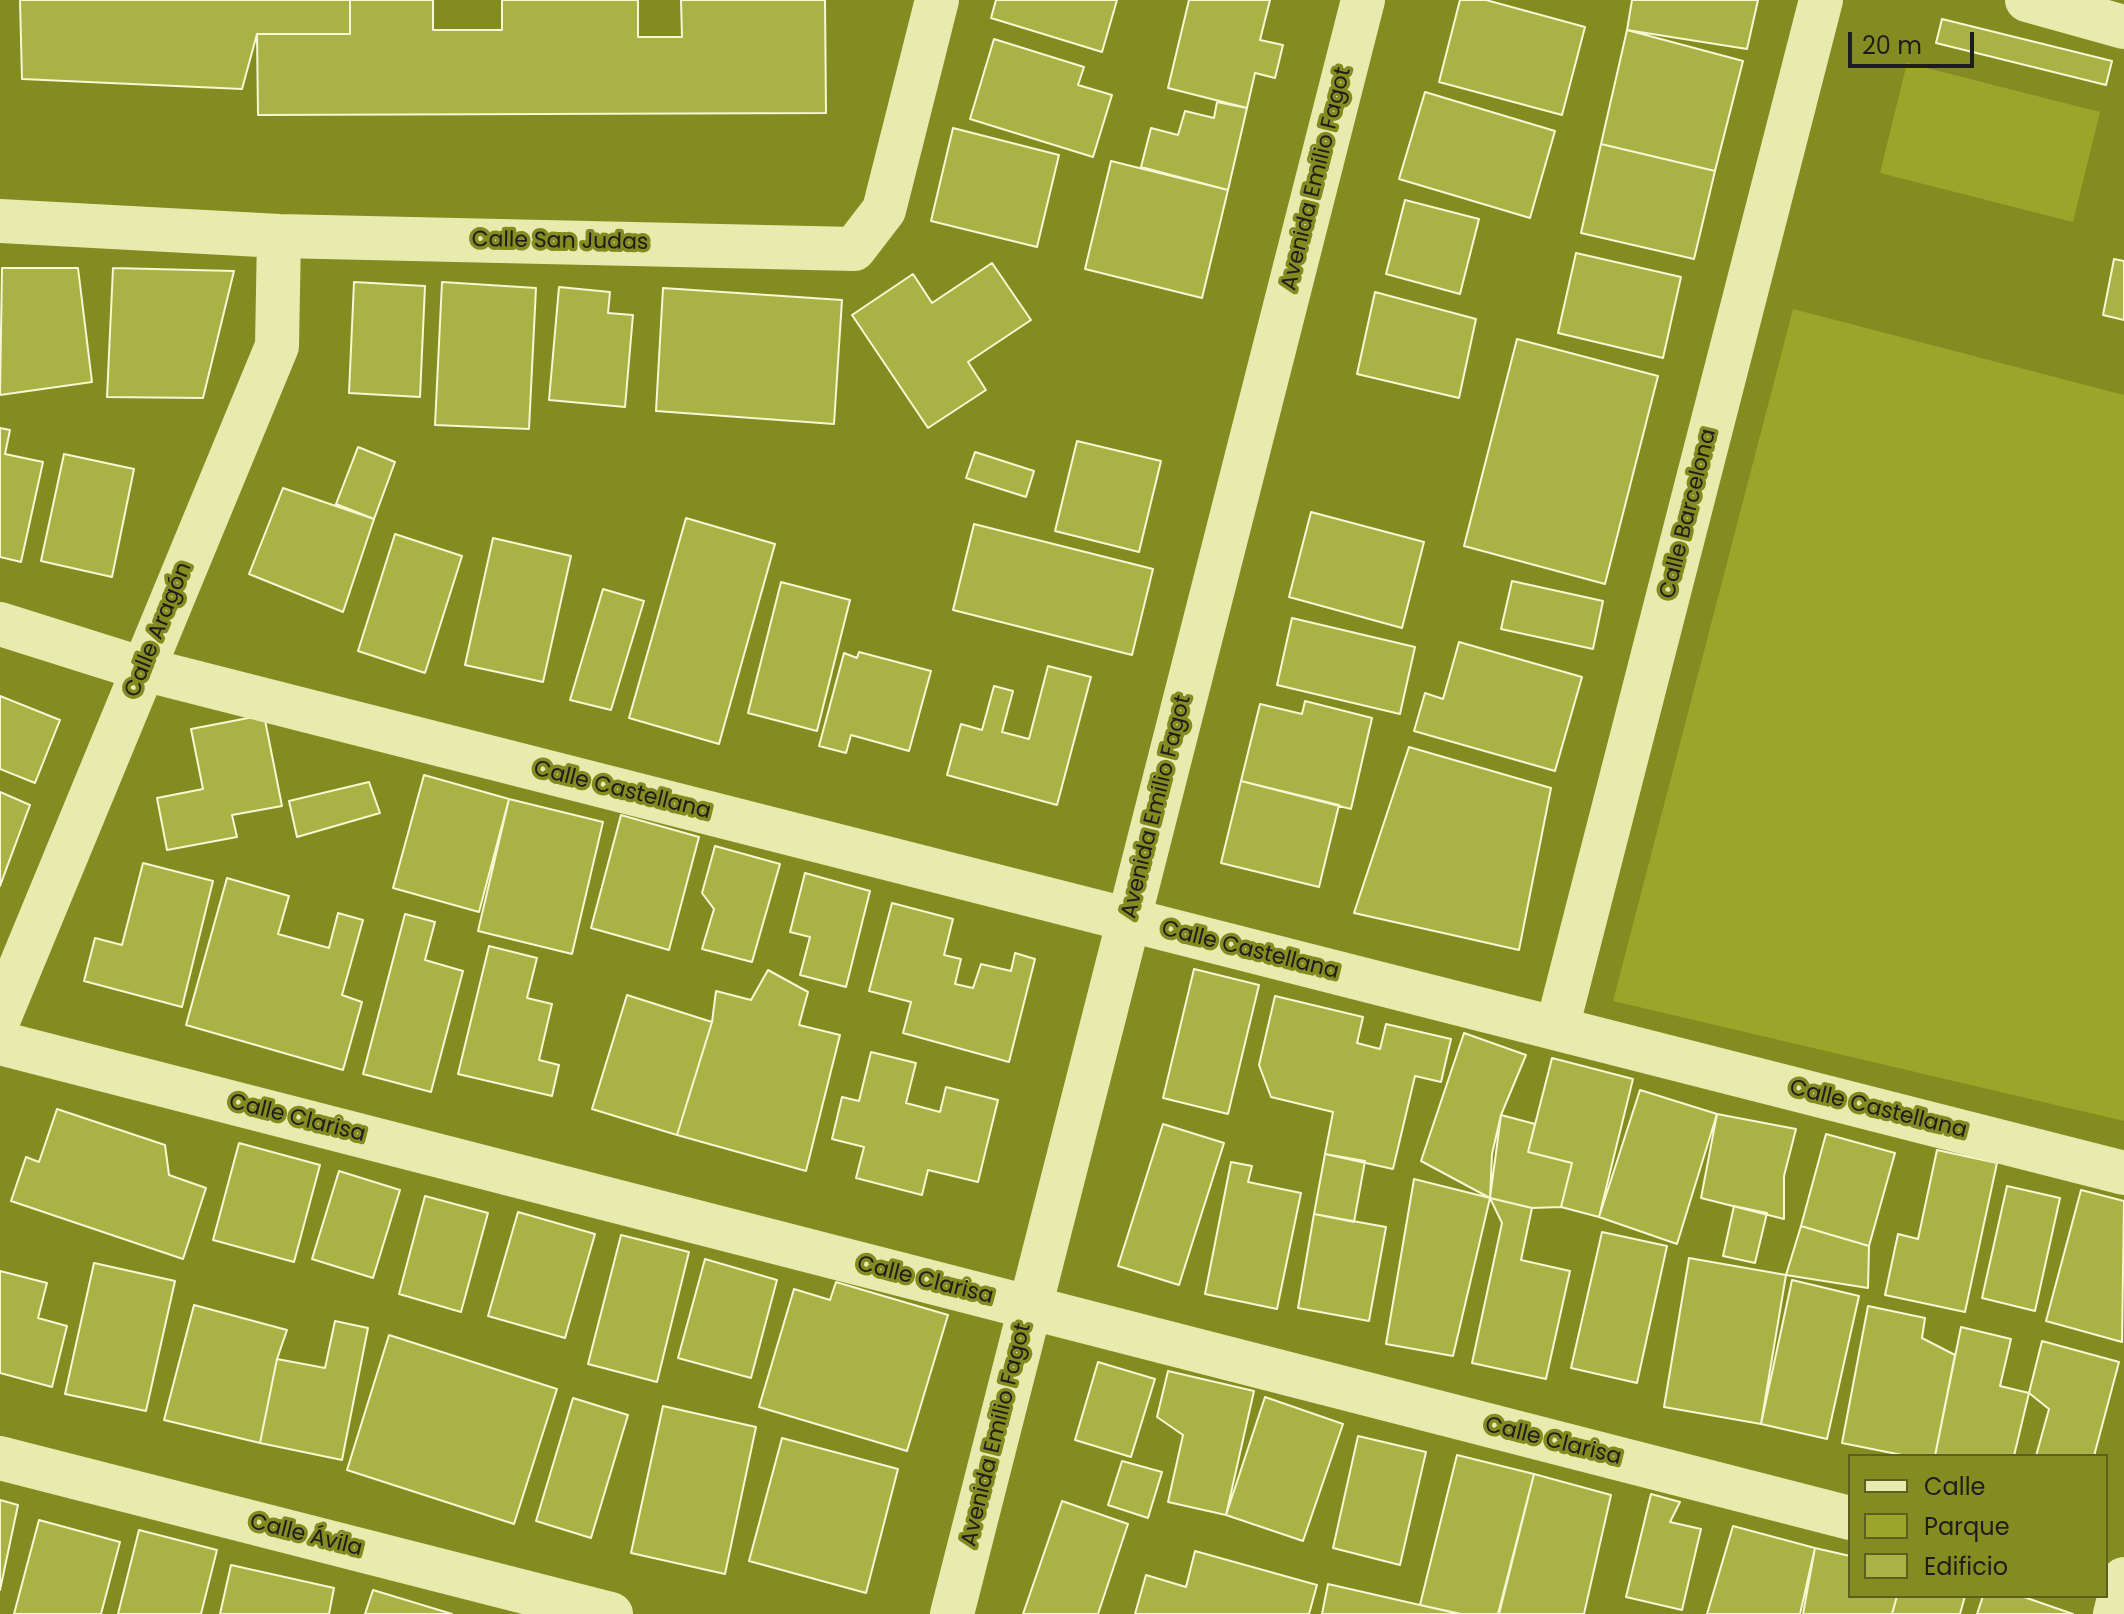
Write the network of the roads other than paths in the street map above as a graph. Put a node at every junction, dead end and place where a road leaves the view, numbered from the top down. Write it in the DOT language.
graph roads {
  1 [pos="937,0"];
  2 [pos="1363,0"];
  3 [pos="1821,0"];
  4 [pos="2027,0"];
  5 [pos="2124,27"];
  6 [pos="0,221"];
  7 [pos="279,236"];
  8 [pos="0,624"];
  9 [pos="143,669"];
  10 [pos="1128,920"];
  11 [pos="0,1016"];
  12 [pos="1557,1028"];
  13 [pos="0,1043"];
  14 [pos="2124,1173"];
  15 [pos="1029,1308"];
  16 [pos="0,1458"];
  17 [pos="1848,1517"];
  18 [pos="611,1614"];
  19 [pos="952,1614"];
  1 -- 7 [label="street, Calle San Judas"];
  2 -- 10 [label="street, Avenida Emilio Fagot"];
  3 -- 12 [label="street, Calle Barcelona"];
  4 -- 5 [label="street"];
  6 -- 7 [label="street, Calle San Judas"];
  7 -- 9 [label="street, Calle Aragón"];
  8 -- 9 [label="street, Calle Castellana"];
  9 -- 10 [label="street, Calle Castellana"];
  9 -- 11 [label="street, Calle Aragón"];
  10 -- 12 [label="street, Calle Castellana"];
  10 -- 15 [label="street, Avenida Emilio Fagot"];
  12 -- 14 [label="street, Calle Castellana"];
  13 -- 15 [label="street, Calle Clarisa"];
  15 -- 17 [label="street, Calle Clarisa"];
  15 -- 19 [label="street, Avenida Emilio Fagot"];
  16 -- 18 [label="street, Calle Ávila"];
}
